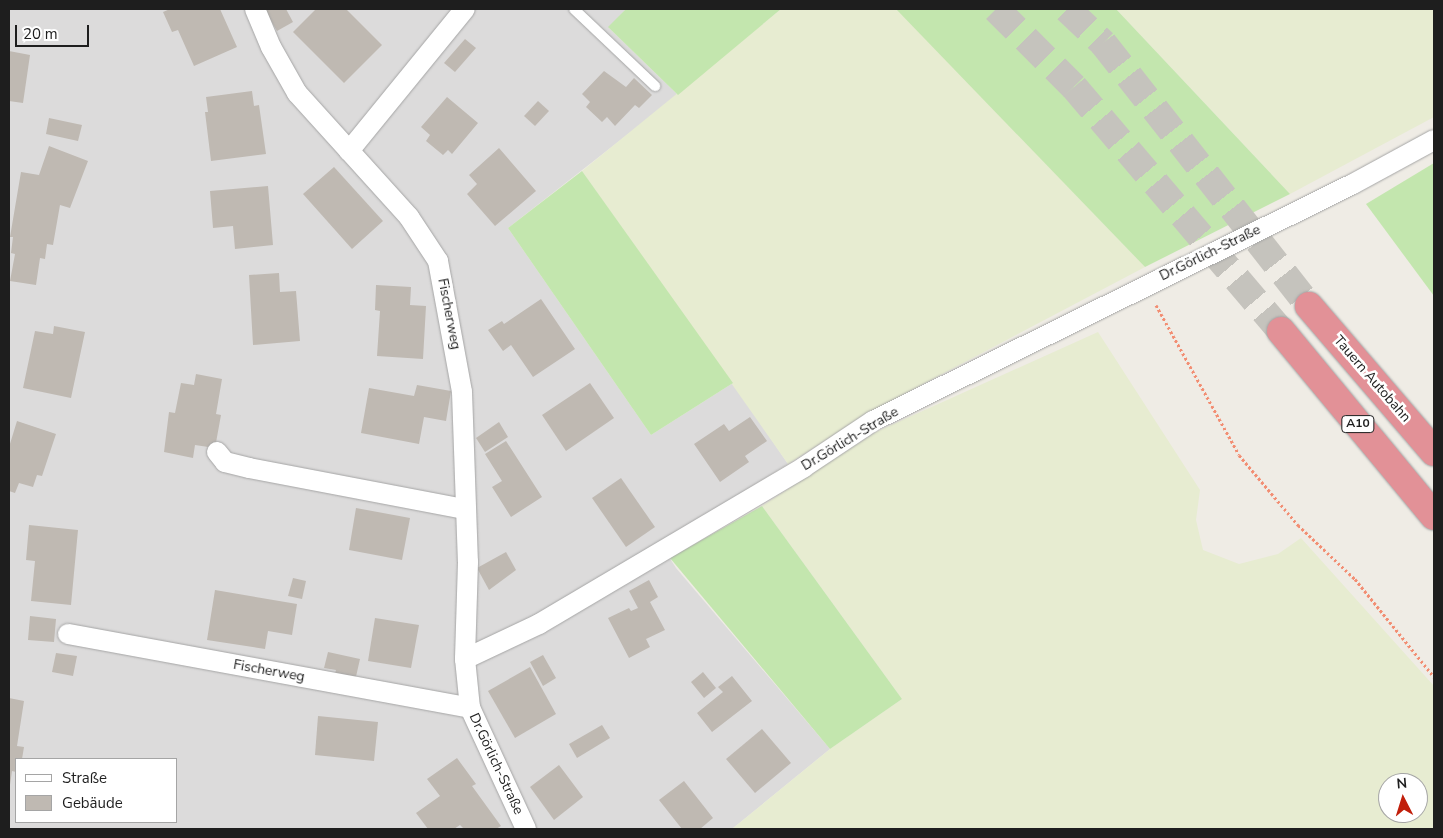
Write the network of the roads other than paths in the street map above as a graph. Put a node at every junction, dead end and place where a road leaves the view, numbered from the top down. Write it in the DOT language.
graph roads {
  1 [pos="255,9"];
  2 [pos="466,9"];
  3 [pos="574,9"];
  4 [pos="655,86"];
  5 [pos="1434,140"];
  6 [pos="349,151"];
  7 [pos="1309,306"];
  8 [pos="1281,332"];
  9 [pos="217,452"];
  10 [pos="1434,452"];
  11 [pos="464,509"];
  12 [pos="1434,516"];
  13 [pos="68,634"];
  14 [pos="465,659"];
  15 [pos="470,708"];
  16 [pos="526,829"];
  1 -- 6 [label="street, Fischerweg"];
  2 -- 6 [label="street"];
  3 -- 4 [label="lane"];
  5 -- 14 [label="street, Dr.Görlich-Straße"];
  6 -- 11 [label="street, Fischerweg"];
  7 -- 10 [label="highway, Tauern Autobahn / A10"];
  8 -- 12 [label="highway, A10"];
  9 -- 11 [label="street"];
  11 -- 14 [label="street, Fischerweg"];
  13 -- 15 [label="street, Fischerweg"];
  14 -- 15 [label="street, Dr.Görlich-Straße"];
  15 -- 16 [label="street, Dr.Görlich-Straße"];
}
